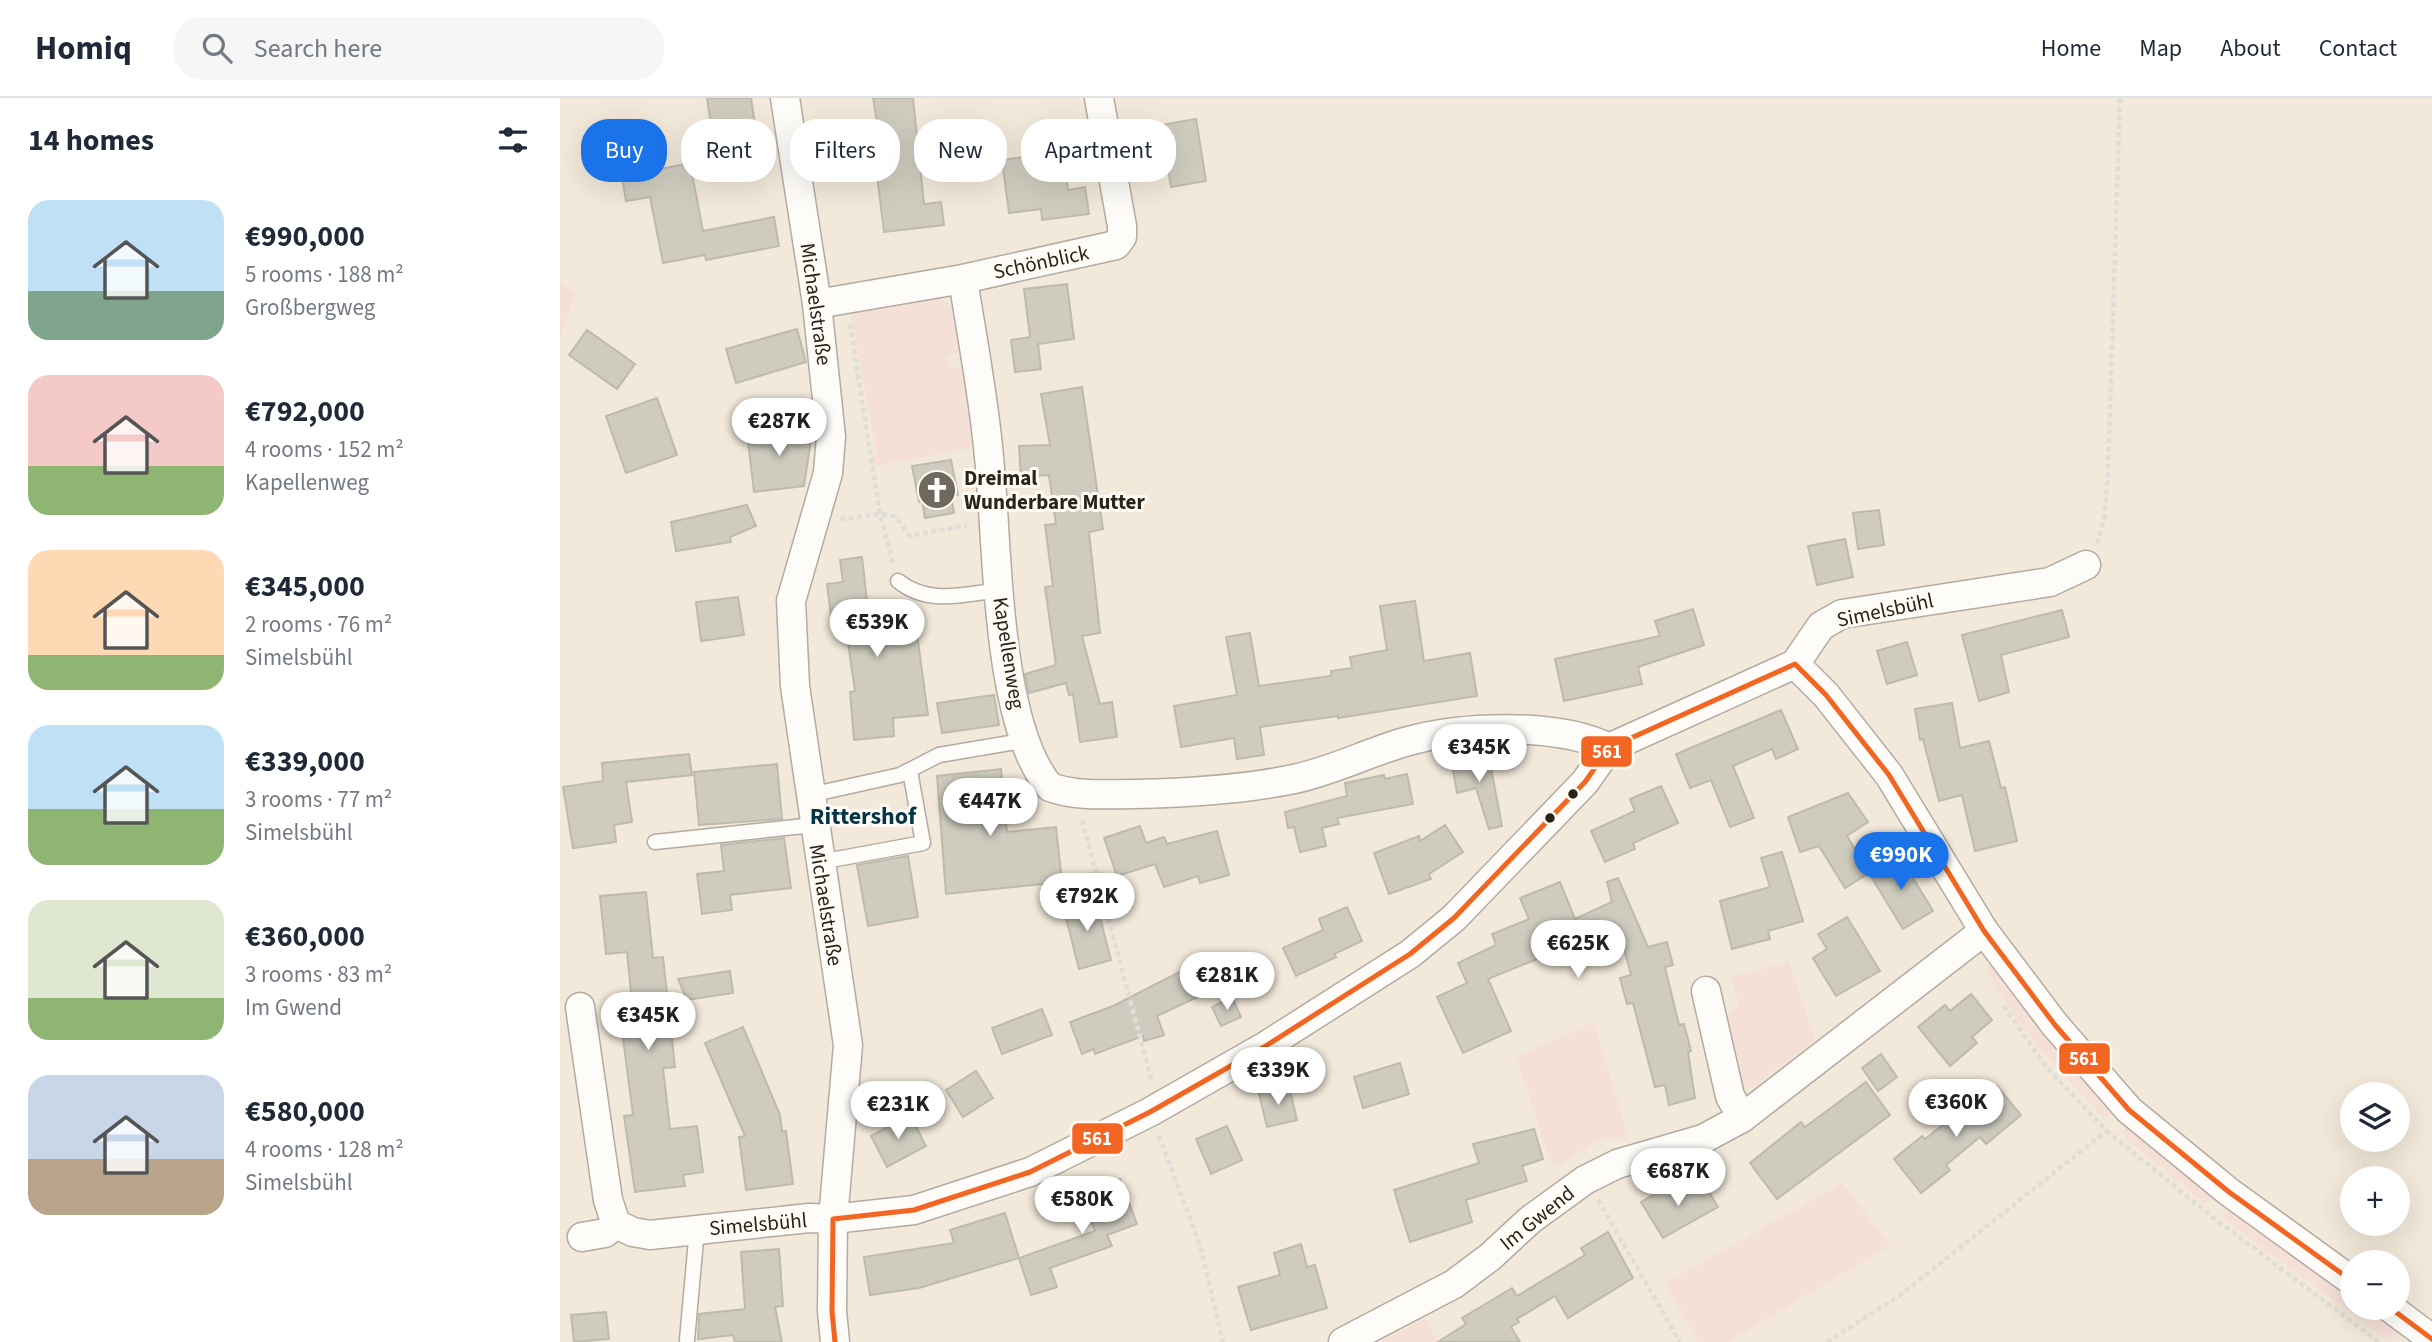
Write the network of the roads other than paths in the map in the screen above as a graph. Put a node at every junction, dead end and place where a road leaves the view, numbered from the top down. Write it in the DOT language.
graph roads {
  1 [pos="785,98"];
  2 [pos="1099,98"];
  3 [pos="963,279"];
  4 [pos="817,304"];
  5 [pos="2086,565"];
  6 [pos="898,581"];
  7 [pos="999,590"];
  8 [pos="1796,664"];
  9 [pos="1027,740"];
  10 [pos="1609,748"];
  11 [pos="910,771"];
  12 [pos="810,795"];
  13 [pos="814,824"];
  14 [pos="655,842"];
  15 [pos="820,862"];
  16 [pos="1984,931"];
  17 [pos="1706,991"];
  18 [pos="580,1007"];
  19 [pos="1742,1118"];
  20 [pos="833,1219"];
  21 [pos="615,1224"];
  22 [pos="697,1229"];
  23 [pos="582,1237"];
  24 [pos="2340,1272"];
  25 [pos="2406,1320"];
  26 [pos="2432,1339"];
  27 [pos="687,1340"];
  28 [pos="835,1342"];
  29 [pos="1343,1342"];
  1 -- 4 [label="street, Michaelstraße"];
  2 -- 3 [label="street, Schönblick"];
  3 -- 4 [label="street, Schönblick"];
  3 -- 7 [label="street, Kapellenweg"];
  4 -- 12 [label="street, Michaelstraße"];
  5 -- 8 [label="street, Simelsbühl"];
  6 -- 7 [label="lane"];
  7 -- 9 [label="street, Kapellenweg"];
  8 -- 10 [label="street"];
  8 -- 16 [label="street"];
  9 -- 10 [label="street, Kapellenweg"];
  9 -- 11 [label="lane"];
  10 -- 20 [label="street, Simelsbühl"];
  11 -- 12 [label="lane"];
  11 -- 15 [label="lane"];
  12 -- 13 [label="street, Michaelstraße"];
  13 -- 14 [label="lane"];
  13 -- 15 [label="street, Michaelstraße"];
  15 -- 20 [label="street, Michaelstraße"];
  16 -- 19 [label="street, Im Gwend"];
  16 -- 24 [label="street"];
  17 -- 19 [label="street"];
  18 -- 21 [label="street"];
  19 -- 29 [label="street, Im Gwend"];
  20 -- 22 [label="street, Simelsbühl"];
  20 -- 28 [label="street, Michaelstraße"];
  21 -- 22 [label="street, Simelsbühl"];
  21 -- 23 [label="street"];
  22 -- 27 [label="lane"];
  25 -- 26 [label="street"];
}
